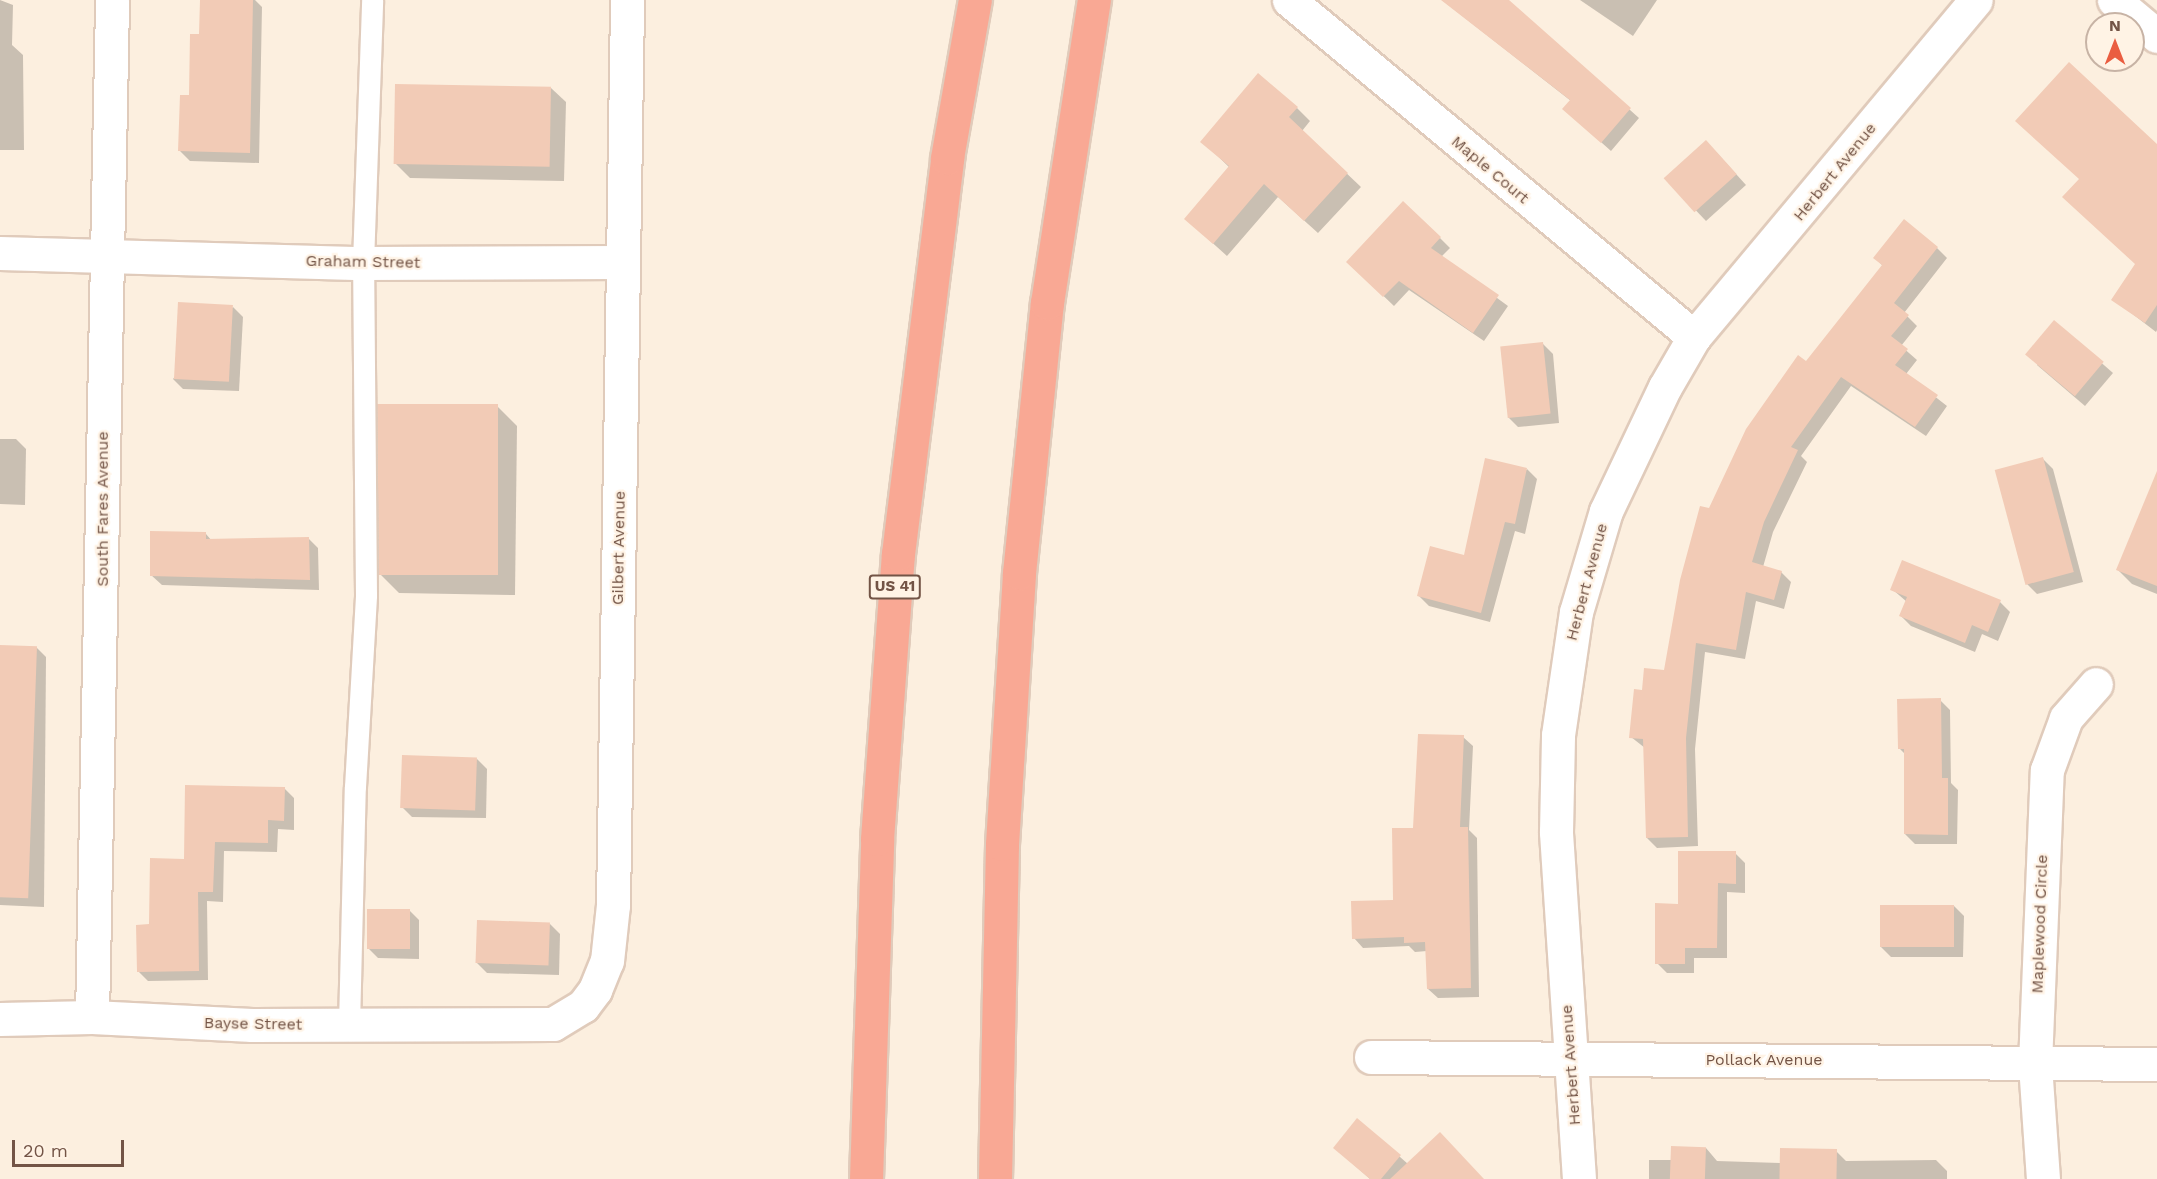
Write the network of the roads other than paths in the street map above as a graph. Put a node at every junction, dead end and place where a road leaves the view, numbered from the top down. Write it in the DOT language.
graph roads {
  1 [pos="112,0"];
  2 [pos="372,0"];
  3 [pos="627,0"];
  4 [pos="975,0"];
  5 [pos="1094,0"];
  6 [pos="1288,0"];
  7 [pos="1976,0"];
  8 [pos="2114,0"];
  9 [pos="2157,36"];
  10 [pos="0,253"];
  11 [pos="105,255"];
  12 [pos="621,262"];
  13 [pos="363,263"];
  14 [pos="1694,337"];
  15 [pos="2096,684"];
  16 [pos="92,1017"];
  17 [pos="0,1019"];
  18 [pos="349,1025"];
  19 [pos="506,1026"];
  20 [pos="1371,1057"];
  21 [pos="1570,1061"];
  22 [pos="2035,1064"];
  23 [pos="2157,1064"];
  24 [pos="867,1179"];
  25 [pos="995,1179"];
  26 [pos="1579,1179"];
  27 [pos="2043,1179"];
  1 -- 11 [label="street, South Fares Avenue"];
  2 -- 13 [label="lane"];
  3 -- 12 [label="street, Gilbert Avenue"];
  4 -- 24 [label="highway, US 41"];
  5 -- 25 [label="highway"];
  6 -- 14 [label="street, Maple Court"];
  7 -- 14 [label="street, Herbert Avenue"];
  8 -- 9 [label="street"];
  10 -- 11 [label="street, Graham Street"];
  11 -- 13 [label="street, Graham Street"];
  11 -- 16 [label="street, South Fares Avenue"];
  12 -- 13 [label="street, Graham Street"];
  12 -- 19 [label="street, Gilbert Avenue"];
  13 -- 18 [label="lane"];
  14 -- 21 [label="street, Herbert Avenue"];
  15 -- 22 [label="street, Maplewood Circle"];
  16 -- 17 [label="street, Bayse Street"];
  16 -- 18 [label="street, Bayse Street"];
  18 -- 19 [label="street, Bayse Street"];
  20 -- 21 [label="street, Pollack Avenue"];
  21 -- 22 [label="street, Pollack Avenue"];
  21 -- 26 [label="street, Herbert Avenue"];
  22 -- 23 [label="street, Pollack Avenue"];
  22 -- 27 [label="street, Maplewood Circle"];
}
